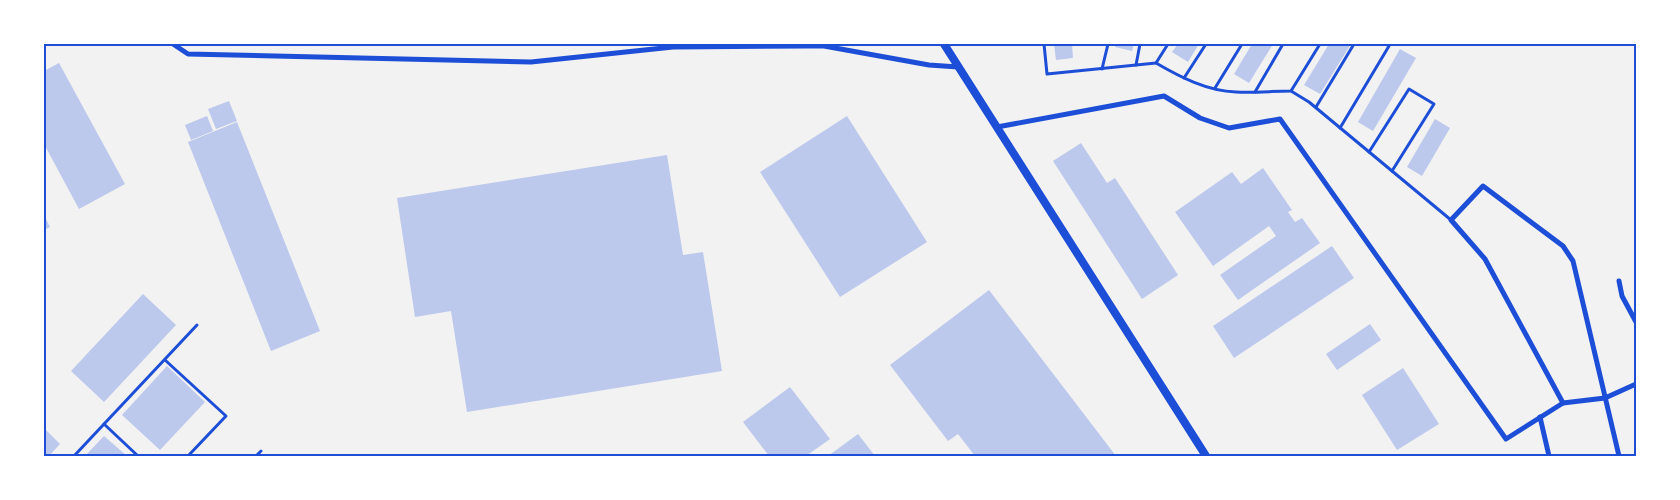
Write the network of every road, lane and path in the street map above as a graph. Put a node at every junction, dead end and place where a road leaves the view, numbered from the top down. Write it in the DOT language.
graph roads {
  1 [pos="173,44"];
  2 [pos="944,44"];
  3 [pos="1044,44"];
  4 [pos="1108,44"];
  5 [pos="1140,44"];
  6 [pos="1168,44"];
  7 [pos="1206,44"];
  8 [pos="1242,44"];
  9 [pos="1283,44"];
  10 [pos="1320,44"];
  11 [pos="1354,44"];
  12 [pos="1386,44"];
  13 [pos="1156,63"];
  14 [pos="1136,65"];
  15 [pos="958,66"];
  16 [pos="1102,68"];
  17 [pos="1184,78"];
  18 [pos="1215,88"];
  19 [pos="1291,91"];
  20 [pos="1255,92"];
  21 [pos="1316,108"];
  22 [pos="997,127"];
  23 [pos="1340,128"];
  24 [pos="1369,152"];
  25 [pos="1392,171"];
  26 [pos="1451,220"];
  27 [pos="1619,281"];
  28 [pos="1636,307"];
  29 [pos="1629,309"];
  30 [pos="1636,322"];
  31 [pos="197,325"];
  32 [pos="164,360"];
  33 [pos="1636,384"];
  34 [pos="1605,398"];
  35 [pos="1563,403"];
  36 [pos="1540,417"];
  37 [pos="104,424"];
  38 [pos="261,451"];
  39 [pos="74,456"];
  40 [pos="138,456"];
  41 [pos="188,456"];
  42 [pos="256,456"];
  43 [pos="1206,456"];
  44 [pos="1549,456"];
  45 [pos="1619,456"];
  1 -- 15 [label="street"];
  2 -- 15 [label="street"];
  3 -- 16 [label="lane"];
  4 -- 16 [label="lane"];
  5 -- 14 [label="lane"];
  6 -- 13 [label="lane"];
  7 -- 17 [label="lane"];
  8 -- 18 [label="lane"];
  9 -- 20 [label="lane"];
  10 -- 19 [label="lane"];
  11 -- 21 [label="lane"];
  12 -- 23 [label="lane"];
  13 -- 14 [label="lane"];
  13 -- 17 [label="lane"];
  14 -- 16 [label="lane"];
  15 -- 22 [label="street"];
  17 -- 18 [label="lane"];
  18 -- 20 [label="lane"];
  19 -- 20 [label="lane"];
  19 -- 21 [label="lane"];
  21 -- 23 [label="lane"];
  22 -- 36 [label="street"];
  22 -- 43 [label="street"];
  23 -- 24 [label="lane"];
  24 -- 25 [label="lane"];
  24 -- 25 [label="lane"];
  25 -- 26 [label="lane"];
  26 -- 34 [label="street"];
  26 -- 35 [label="street"];
  27 -- 29 [label="street"];
  28 -- 29 [label="street"];
  29 -- 30 [label="street"];
  31 -- 32 [label="lane"];
  32 -- 37 [label="lane"];
  32 -- 41 [label="lane"];
  33 -- 34 [label="street"];
  34 -- 35 [label="street"];
  34 -- 45 [label="street"];
  35 -- 36 [label="street"];
  36 -- 44 [label="street"];
  37 -- 39 [label="lane"];
  37 -- 40 [label="lane"];
  38 -- 42 [label="lane"];
}
